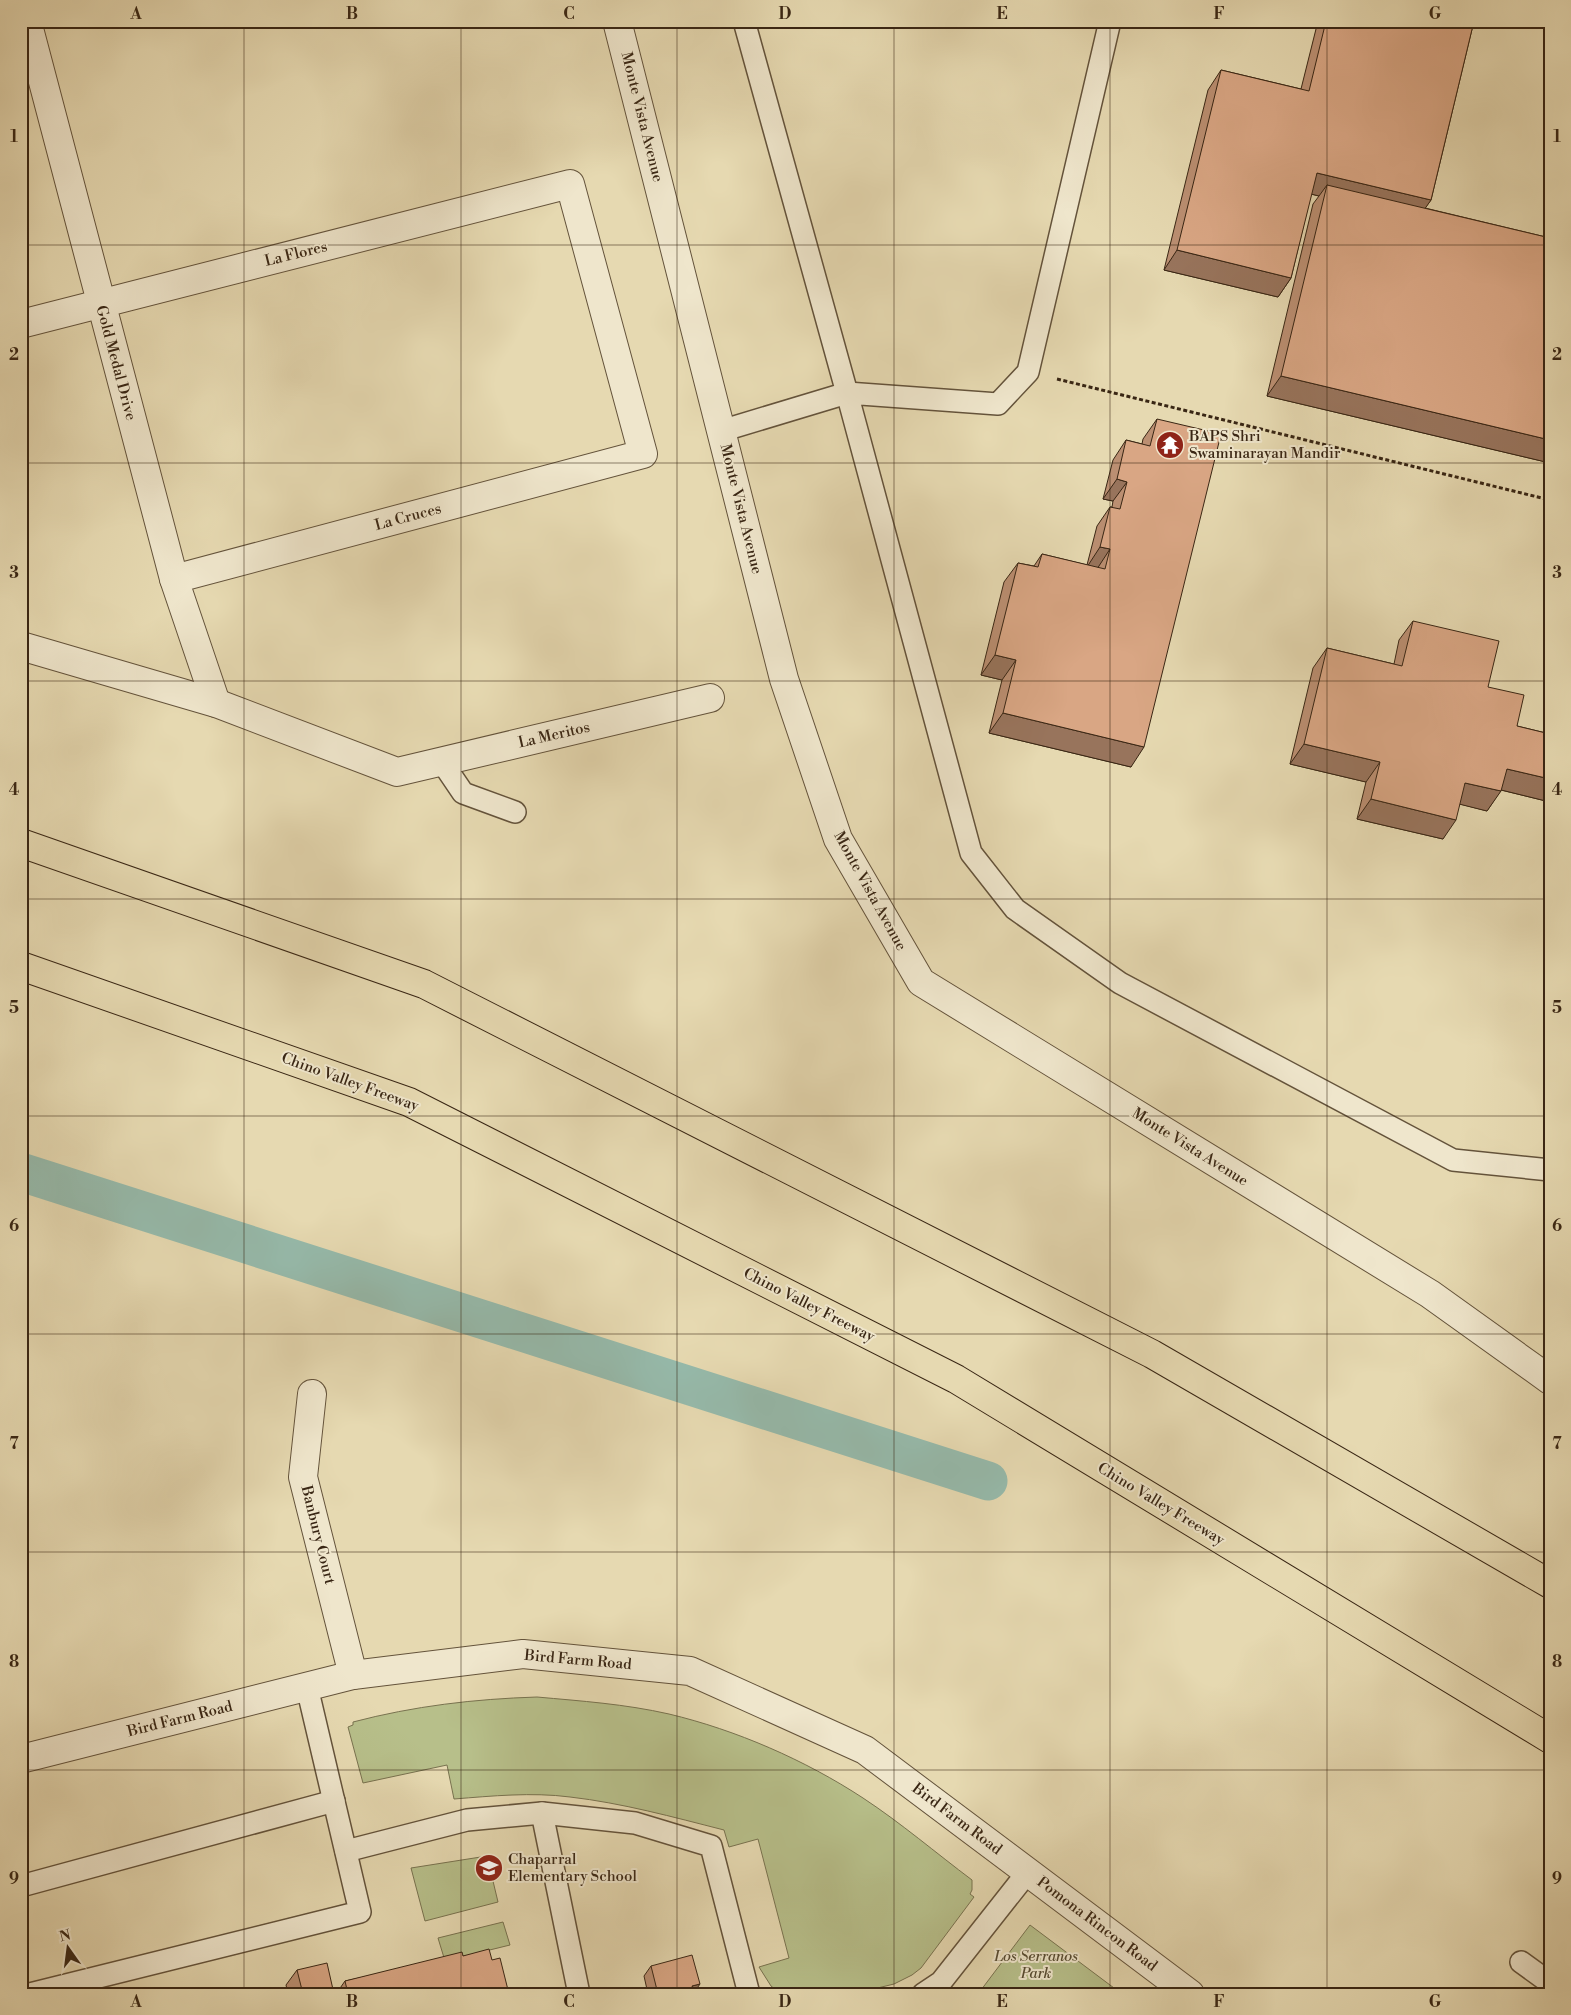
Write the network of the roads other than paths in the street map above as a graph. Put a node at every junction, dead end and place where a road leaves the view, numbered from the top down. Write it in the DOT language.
graph roads {
  1 [pos="617,21"];
  2 [pos="744,21"];
  3 [pos="1110,21"];
  4 [pos="27,22"];
  5 [pos="100,304"];
  6 [pos="21,324"];
  7 [pos="847,393"];
  8 [pos="721,431"];
  9 [pos="643,454"];
  10 [pos="174,579"];
  11 [pos="21,646"];
  12 [pos="710,698"];
  13 [pos="216,702"];
  14 [pos="442,762"];
  15 [pos="515,812"];
  16 [pos="21,843"];
  17 [pos="21,966"];
  18 [pos="1550,1170"];
  19 [pos="1550,1380"];
  20 [pos="312,1394"];
  21 [pos="1550,1584"];
  22 [pos="353,1675"];
  23 [pos="307,1687"];
  24 [pos="1550,1739"];
  25 [pos="21,1759"];
  26 [pos="334,1801"];
  27 [pos="542,1813"];
  28 [pos="346,1851"];
  29 [pos="1027,1873"];
  30 [pos="21,1886"];
  31 [pos="1521,1962"];
  32 [pos="1550,1983"];
  33 [pos="30,1994"];
  34 [pos="579,1994"];
  35 [pos="749,1994"];
  36 [pos="923,1994"];
  37 [pos="1190,1994"];
  1 -- 8 [label="street, Monte Vista Avenue"];
  2 -- 7 [label="lane"];
  3 -- 7 [label="lane"];
  4 -- 5 [label="street, Gold Medal Drive"];
  5 -- 6 [label="street, La Flores"];
  5 -- 9 [label="street, La Flores"];
  5 -- 10 [label="street, Gold Medal Drive"];
  7 -- 8 [label="lane"];
  7 -- 18 [label="lane"];
  8 -- 19 [label="street, Monte Vista Avenue"];
  9 -- 10 [label="street, La Cruces"];
  10 -- 13 [label="street, Gold Medal Drive"];
  11 -- 13 [label="street"];
  12 -- 14 [label="street, La Meritos"];
  13 -- 14 [label="street, La Meritos"];
  14 -- 15 [label="lane"];
  16 -- 21 [label="highway"];
  17 -- 24 [label="highway, Chino Valley Freeway"];
  20 -- 22 [label="street, Banbury Court"];
  22 -- 23 [label="street, Bird Farm Road"];
  22 -- 29 [label="street, Bird Farm Road"];
  23 -- 25 [label="street, Bird Farm Road"];
  23 -- 26 [label="lane"];
  26 -- 28 [label="lane"];
  26 -- 30 [label="lane"];
  27 -- 28 [label="lane"];
  27 -- 34 [label="lane"];
  27 -- 35 [label="lane"];
  28 -- 33 [label="lane"];
  29 -- 36 [label="lane"];
  29 -- 37 [label="street, Pomona Rincon Road"];
  31 -- 32 [label="lane"];
}
